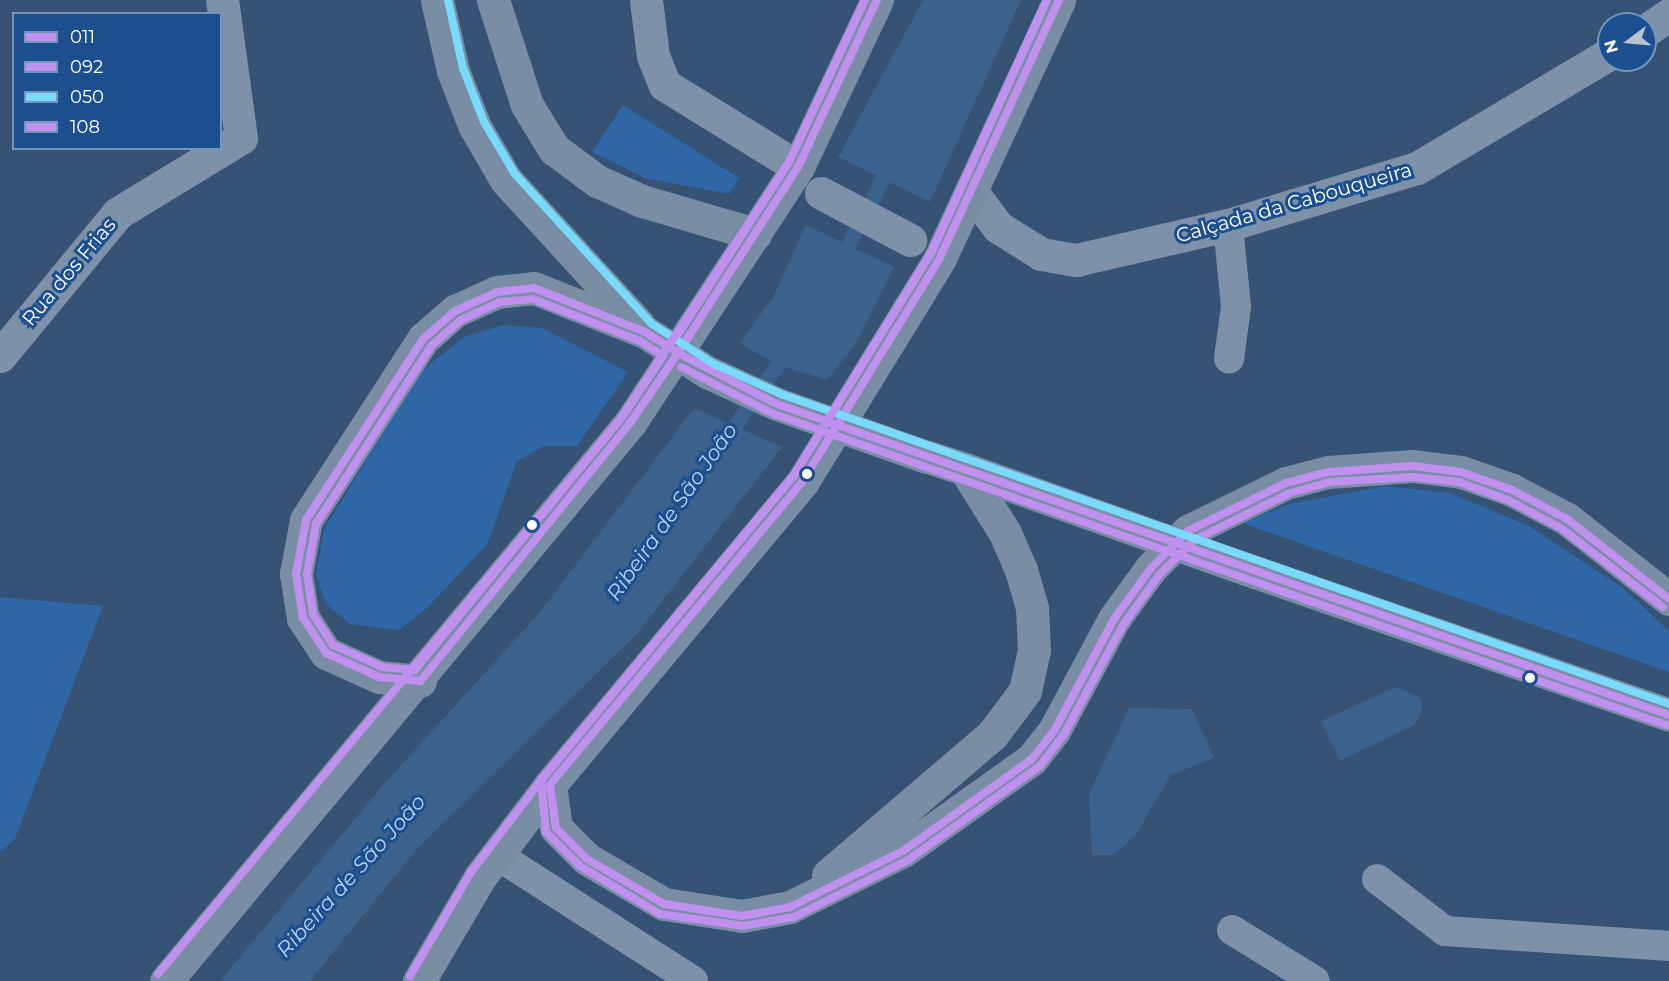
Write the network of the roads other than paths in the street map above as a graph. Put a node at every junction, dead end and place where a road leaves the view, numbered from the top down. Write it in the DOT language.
graph roads {
  1 [pos="222,0"];
  2 [pos="437,0"];
  3 [pos="493,0"];
  4 [pos="646,0"];
  5 [pos="877,0"];
  6 [pos="1059,0"];
  7 [pos="1597,61"];
  8 [pos="798,167"];
  9 [pos="821,193"];
  10 [pos="974,195"];
  11 [pos="1228,225"];
  12 [pos="755,234"];
  13 [pos="909,240"];
  14 [pos="645,332"];
  15 [pos="0,356"];
  16 [pos="1229,359"];
  17 [pos="965,469"];
  18 [pos="1669,599"];
  19 [pos="420,681"];
  20 [pos="1669,714"];
  21 [pos="550,785"];
  22 [pos="497,855"];
  23 [pos="1377,879"];
  24 [pos="790,907"];
  25 [pos="1232,930"];
  26 [pos="1669,946"];
  27 [pos="166,981"];
  28 [pos="419,981"];
  29 [pos="693,981"];
  30 [pos="1315,981"];
  1 -- 15 [label="street, Rua dos Frias"];
  2 -- 14 [label="main road"];
  3 -- 12 [label="main road"];
  4 -- 8 [label="street"];
  5 -- 8 [label="main road"];
  6 -- 10 [label="main road"];
  7 -- 11 [label="street, Calçada da Cabouqueira"];
  8 -- 12 [label="main road"];
  9 -- 13 [label="street"];
  10 -- 11 [label="street, Calçada da Cabouqueira"];
  10 -- 21 [label="main road"];
  11 -- 16 [label="lane"];
  12 -- 19 [label="main road"];
  14 -- 17 [label="main road, bridge"];
  14 -- 19 [label="main road"];
  17 -- 20 [label="main road, bridge"];
  17 -- 24 [label="main road"];
  18 -- 24 [label="main road"];
  19 -- 27 [label="main road"];
  21 -- 22 [label="main road"];
  21 -- 24 [label="main road"];
  22 -- 28 [label="main road"];
  22 -- 29 [label="lane"];
  23 -- 26 [label="lane"];
  25 -- 30 [label="lane"];
}
